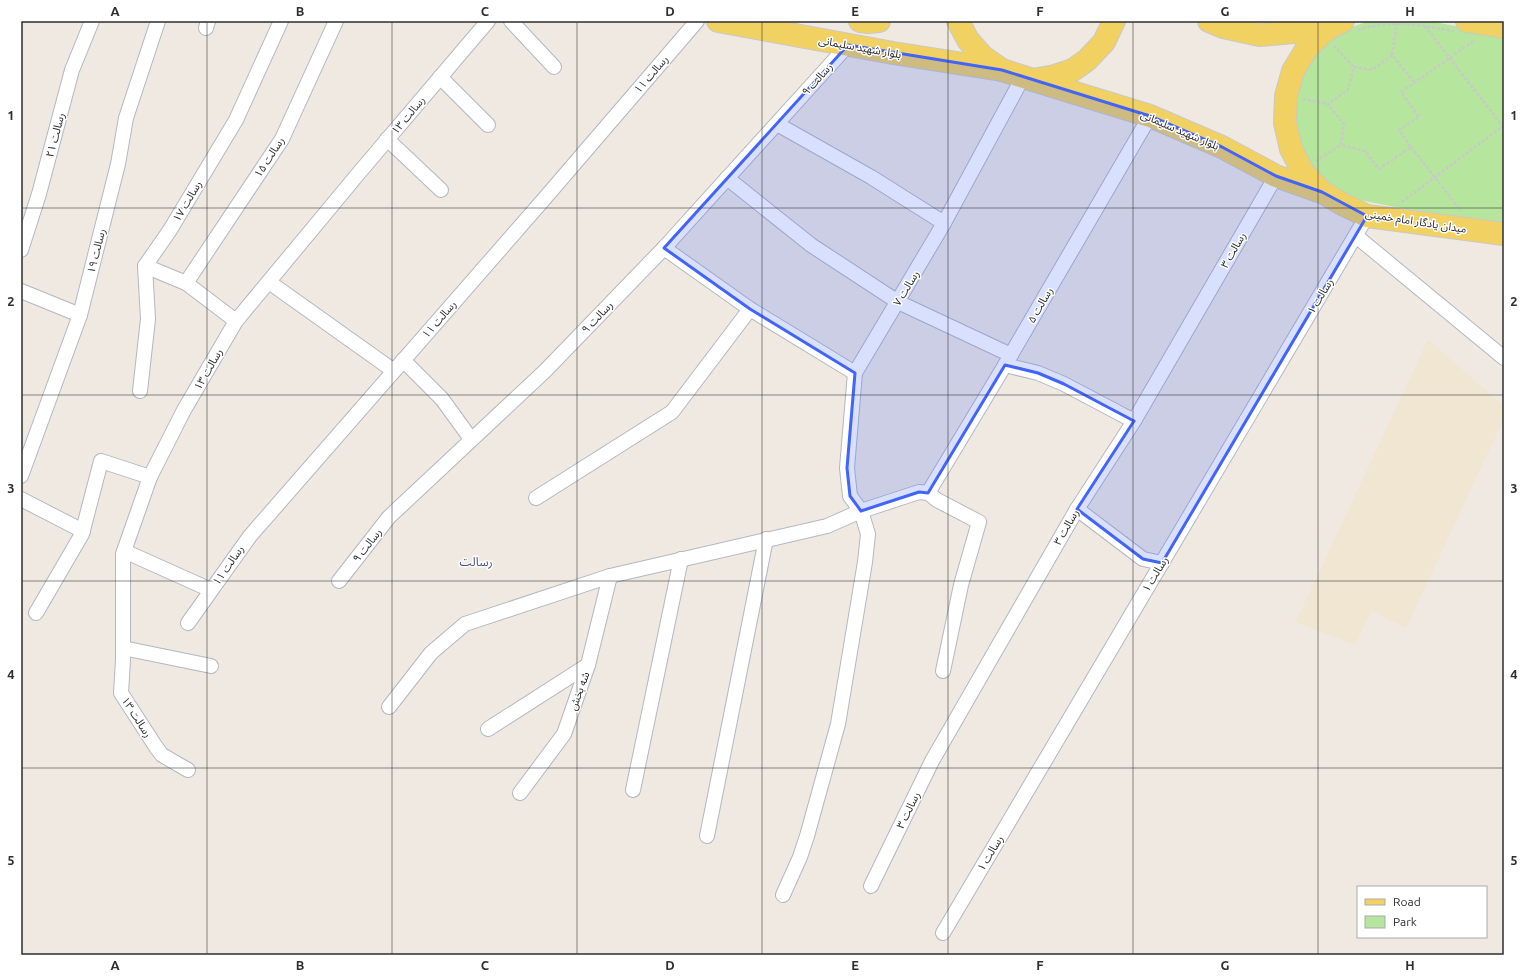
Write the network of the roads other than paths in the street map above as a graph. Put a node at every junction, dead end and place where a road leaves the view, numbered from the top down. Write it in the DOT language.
graph roads {
  1 [pos="92,21"];
  2 [pos="158,21"];
  3 [pos="281,21"];
  4 [pos="336,21"];
  5 [pos="488,21"];
  6 [pos="511,21"];
  7 [pos="697,21"];
  8 [pos="718,21"];
  9 [pos="860,21"];
  10 [pos="879,21"];
  11 [pos="958,21"];
  12 [pos="1114,21"];
  13 [pos="1210,21"];
  14 [pos="1504,27"];
  15 [pos="1468,29"];
  16 [pos="1338,31"];
  17 [pos="848,45"];
  18 [pos="554,67"];
  19 [pos="1002,70"];
  20 [pos="440,78"];
  21 [pos="1028,79"];
  22 [pos="1150,116"];
  23 [pos="777,124"];
  24 [pos="488,125"];
  25 [pos="387,139"];
  26 [pos="1276,176"];
  27 [pos="727,178"];
  28 [pos="440,190"];
  29 [pos="1322,192"];
  30 [pos="1367,216"];
  31 [pos="944,223"];
  32 [pos="1504,234"];
  33 [pos="1356,236"];
  34 [pos="664,248"];
  35 [pos="21,250"];
  36 [pos="145,266"];
  37 [pos="269,282"];
  38 [pos="186,283"];
  39 [pos="21,291"];
  40 [pos="898,302"];
  41 [pos="750,309"];
  42 [pos="80,315"];
  43 [pos="236,321"];
  44 [pos="1504,358"];
  45 [pos="1008,360"];
  46 [pos="399,366"];
  47 [pos="855,373"];
  48 [pos="140,391"];
  49 [pos="1134,421"];
  50 [pos="471,439"];
  51 [pos="21,476"];
  52 [pos="150,477"];
  53 [pos="928,493"];
  54 [pos="536,498"];
  55 [pos="21,499"];
  56 [pos="1077,509"];
  57 [pos="861,511"];
  58 [pos="83,530"];
  59 [pos="766,539"];
  60 [pos="124,551"];
  61 [pos="681,559"];
  62 [pos="1162,563"];
  63 [pos="610,576"];
  64 [pos="339,581"];
  65 [pos="211,590"];
  66 [pos="36,613"];
  67 [pos="188,623"];
  68 [pos="123,648"];
  69 [pos="588,665"];
  70 [pos="211,666"];
  71 [pos="943,671"];
  72 [pos="389,706"];
  73 [pos="488,729"];
  74 [pos="188,770"];
  75 [pos="633,790"];
  76 [pos="520,793"];
  77 [pos="707,836"];
  78 [pos="870,886"];
  79 [pos="783,894"];
  80 [pos="943,933"];
  1 -- 35 [label="street, رسالت ۲۱"];
  2 -- 42 [label="street, رسالت ۱۹"];
  3 -- 36 [label="street, رسالت ۱۷"];
  4 -- 38 [label="street, رسالت ۱۵"];
  5 -- 20 [label="street, رسالت ۱۳"];
  6 -- 18 [label="street"];
  7 -- 46 [label="street, رسالت ۱۱"];
  8 -- 17 [label="main road, بلوار شهید سلیمانی"];
  9 -- 10 [label="main road"];
  11 -- 19 [label="main road"];
  12 -- 21 [label="main road"];
  13 -- 16 [label="main road"];
  14 -- 15 [label="main road"];
  16 -- 29 [label="main road, میدان یادگار امام خمینی"];
  17 -- 19 [label="main road, بلوار شهید سلیمانی"];
  17 -- 23 [label="street, رسالت ۹"];
  19 -- 21 [label="main road, بلوار شهید سلیمانی"];
  20 -- 24 [label="street"];
  20 -- 25 [label="street, رسالت ۱۳"];
  21 -- 22 [label="main road, بلوار شهید سلیمانی"];
  21 -- 31 [label="street, رسالت ۷"];
  22 -- 26 [label="main road, بلوار شهید سلیمانی"];
  22 -- 45 [label="street, رسالت ۵"];
  23 -- 27 [label="street, رسالت ۹"];
  23 -- 31 [label="street"];
  25 -- 28 [label="street"];
  25 -- 37 [label="street, رسالت ۱۳"];
  26 -- 29 [label="main road, بلوار شهید سلیمانی"];
  26 -- 49 [label="street, رسالت ۳"];
  27 -- 34 [label="street, رسالت ۹"];
  27 -- 40 [label="street"];
  29 -- 30 [label="main road, میدان یادگار امام خمینی"];
  30 -- 32 [label="main road, میدان یادگار امام خمینی"];
  30 -- 33 [label="street, رسالت ۱"];
  31 -- 40 [label="street, رسالت ۷"];
  33 -- 44 [label="street"];
  33 -- 62 [label="street, رسالت ۱"];
  34 -- 41 [label="street"];
  34 -- 50 [label="street, رسالت ۹"];
  36 -- 38 [label="street"];
  36 -- 48 [label="street"];
  37 -- 43 [label="street, رسالت ۱۳"];
  37 -- 46 [label="street"];
  38 -- 43 [label="street"];
  39 -- 42 [label="street"];
  40 -- 45 [label="street"];
  40 -- 47 [label="street, رسالت ۷"];
  41 -- 47 [label="street"];
  41 -- 54 [label="street"];
  42 -- 51 [label="street, رسالت ۱۹"];
  43 -- 52 [label="street, رسالت ۱۳"];
  45 -- 49 [label="street"];
  45 -- 53 [label="street, رسالت ۵"];
  46 -- 50 [label="street"];
  46 -- 65 [label="street, رسالت ۱۱"];
  47 -- 57 [label="street, رسالت ۷"];
  49 -- 56 [label="street, رسالت ۳"];
  50 -- 64 [label="street, رسالت ۹"];
  52 -- 58 [label="street"];
  52 -- 60 [label="street, رسالت ۱۳"];
  53 -- 57 [label="street"];
  53 -- 71 [label="street"];
  55 -- 58 [label="street"];
  56 -- 62 [label="street"];
  56 -- 78 [label="street, رسالت ۳"];
  57 -- 59 [label="street"];
  57 -- 79 [label="street, رسالت ۷"];
  58 -- 66 [label="street"];
  59 -- 61 [label="street"];
  59 -- 77 [label="street"];
  60 -- 65 [label="street"];
  60 -- 68 [label="street, رسالت ۱۳"];
  61 -- 63 [label="street"];
  61 -- 75 [label="street"];
  62 -- 80 [label="street, رسالت ۱"];
  63 -- 69 [label="street, شه بخش"];
  63 -- 72 [label="street"];
  65 -- 67 [label="street, رسالت ۱۱"];
  68 -- 70 [label="street"];
  68 -- 74 [label="street, رسالت ۱۳"];
  69 -- 73 [label="street"];
  69 -- 76 [label="street, شه بخش"];
}
